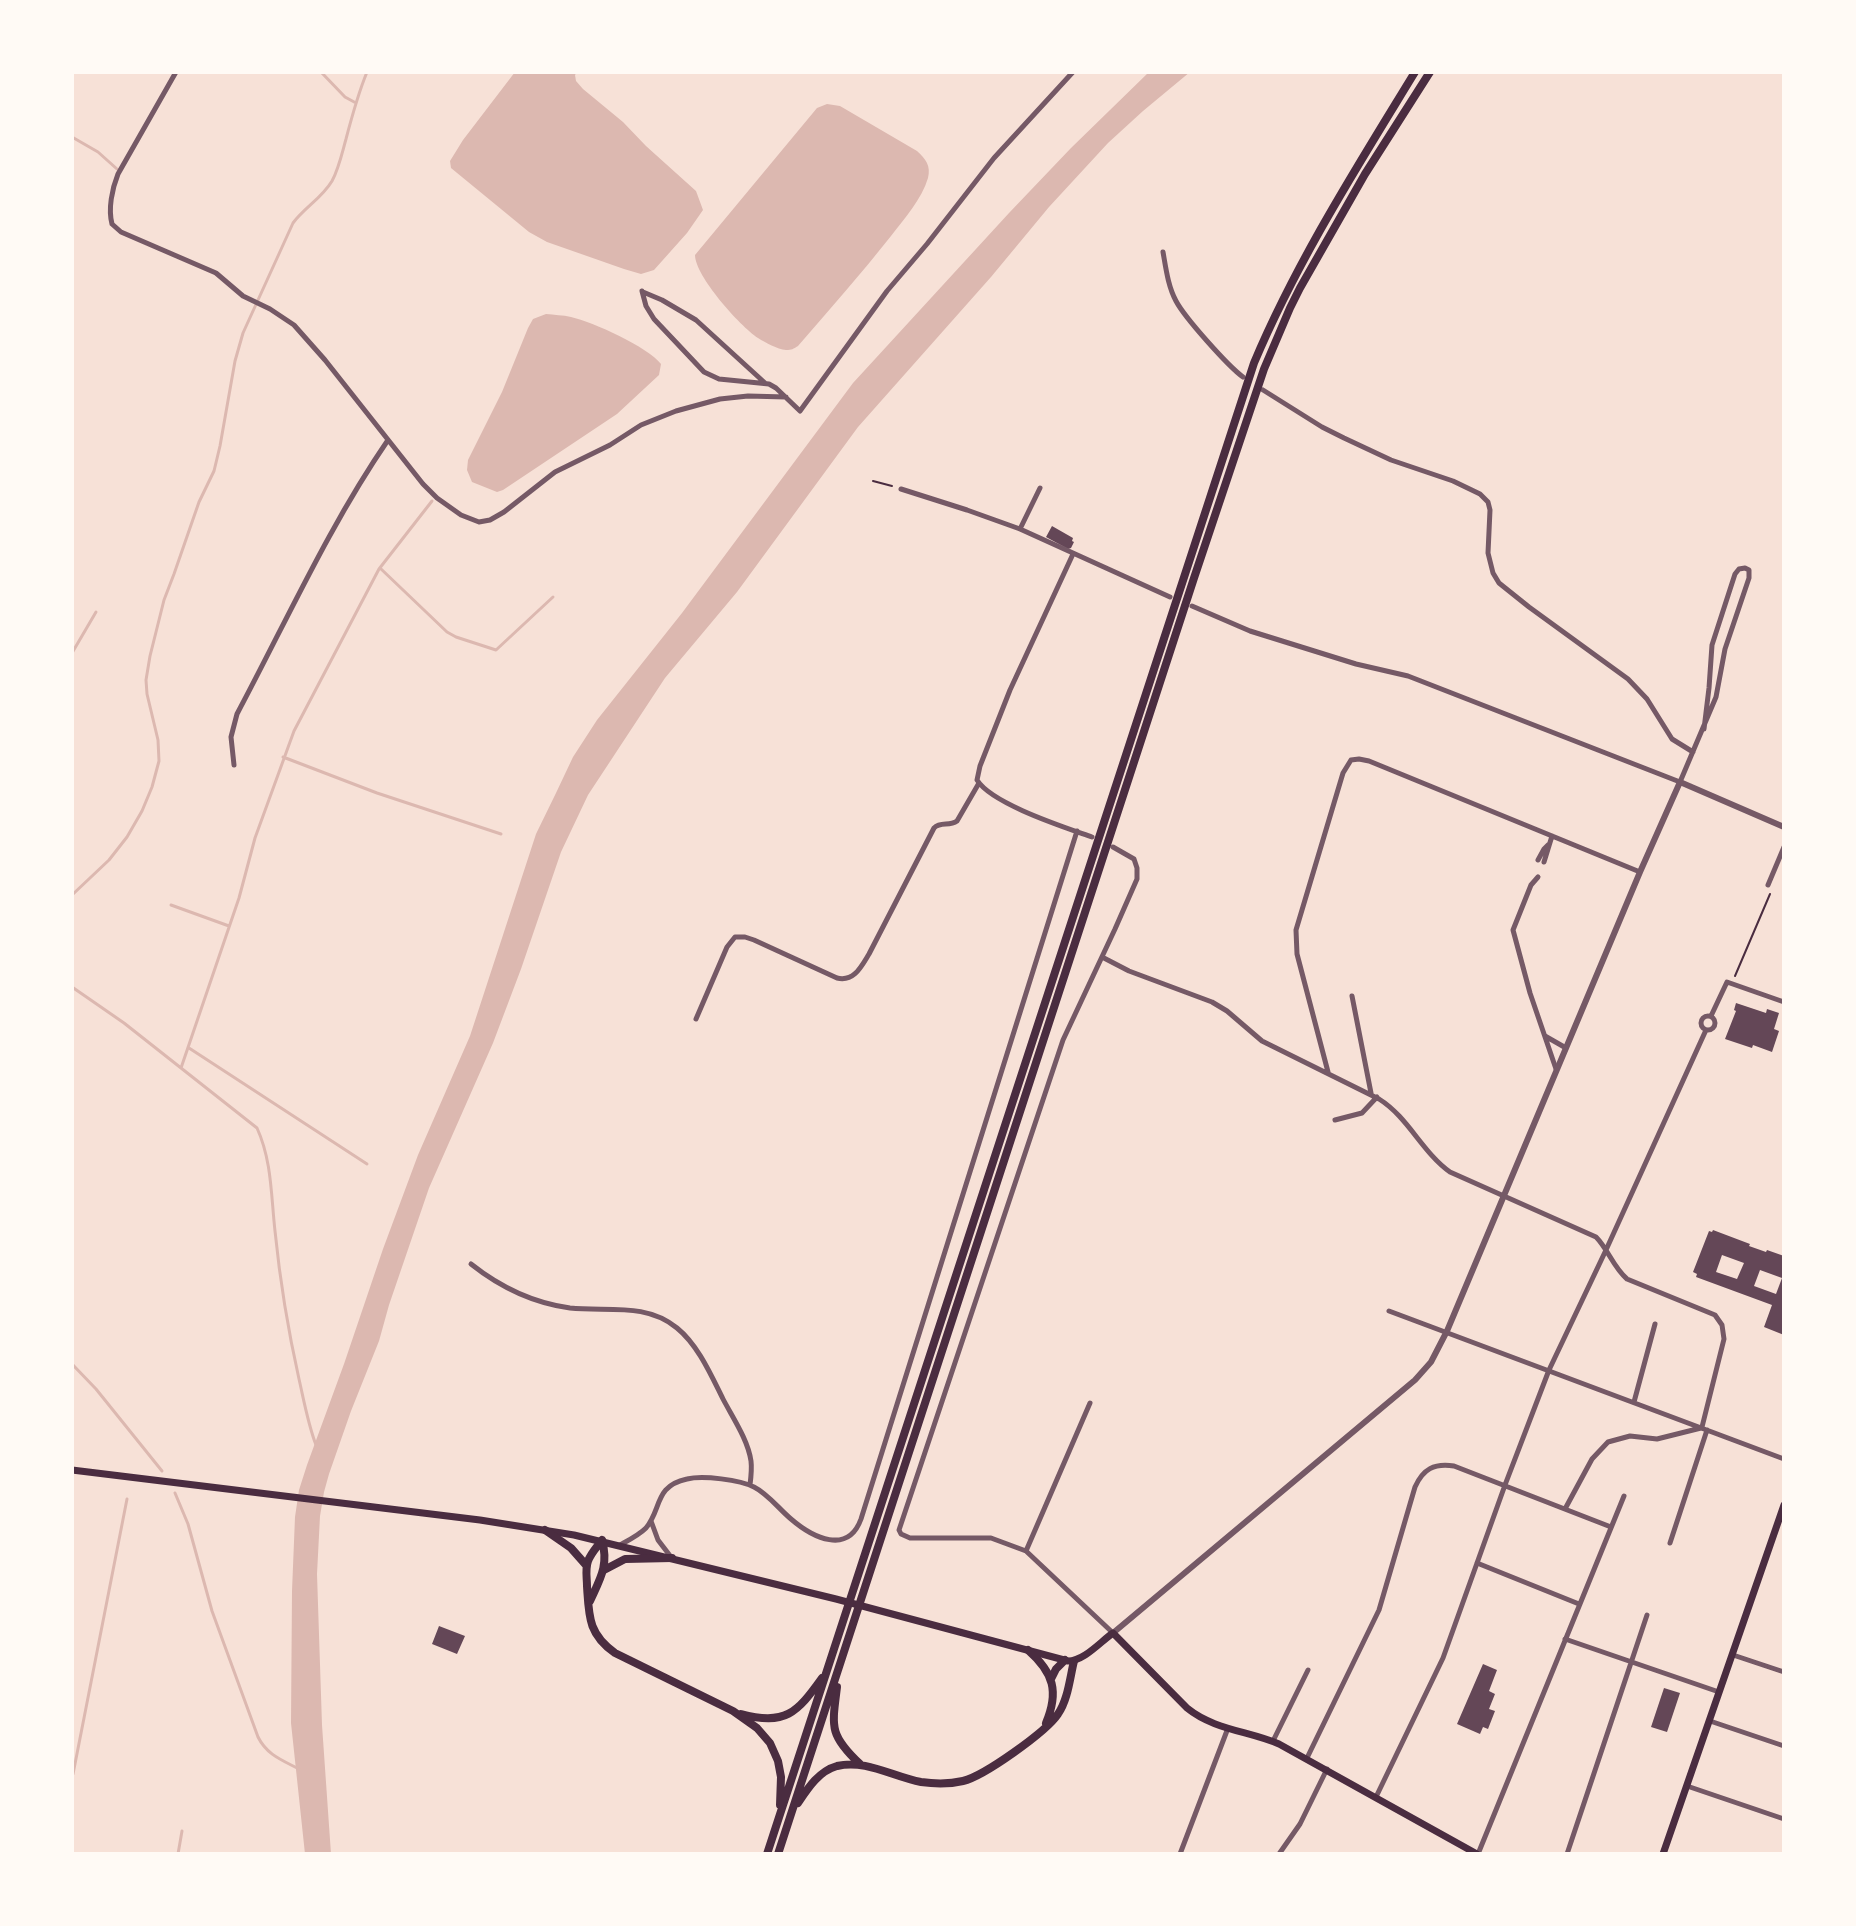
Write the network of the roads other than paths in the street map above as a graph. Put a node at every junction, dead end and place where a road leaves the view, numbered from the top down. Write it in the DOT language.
graph roads {
  1 [pos="176,72"];
  2 [pos="1073,72"];
  3 [pos="1415,72"];
  4 [pos="1430,72"];
  5 [pos="1163,252"];
  6 [pos="1243,377"];
  7 [pos="765,383"];
  8 [pos="1263,390"];
  9 [pos="786,397"];
  10 [pos="388,440"];
  11 [pos="1040,488"];
  12 [pos="901,489"];
  13 [pos="1020,529"];
  14 [pos="1073,554"];
  15 [pos="1170,597"];
  16 [pos="1192,606"];
  17 [pos="1718,623"];
  18 [pos="1732,628"];
  19 [pos="1704,729"];
  20 [pos="1693,752"];
  21 [pos="234,765"];
  22 [pos="1680,782"];
  23 [pos="979,783"];
  24 [pos="1784,827"];
  25 [pos="1077,831"];
  26 [pos="1552,836"];
  27 [pos="1092,837"];
  28 [pos="1113,847"];
  29 [pos="1784,847"];
  30 [pos="1541,861"];
  31 [pos="1640,872"];
  32 [pos="1535,876"];
  33 [pos="1768,885"];
  34 [pos="1102,957"];
  35 [pos="1352,996"];
  36 [pos="1784,1002"];
  37 [pos="1711,1016"];
  38 [pos="696,1019"];
  39 [pos="1706,1030"];
  40 [pos="1544,1035"];
  41 [pos="1566,1048"];
  42 [pos="1557,1070"];
  43 [pos="1328,1073"];
  44 [pos="1374,1096"];
  45 [pos="1335,1120"];
  46 [pos="1504,1196"];
  47 [pos="1606,1250"];
  48 [pos="471,1264"];
  49 [pos="1389,1311"];
  50 [pos="1655,1324"];
  51 [pos="1447,1331"];
  52 [pos="1549,1370"];
  53 [pos="1634,1402"];
  54 [pos="1090,1403"];
  55 [pos="1705,1428"];
  56 [pos="1784,1459"];
  57 [pos="72,1470"];
  58 [pos="750,1485"];
  59 [pos="1505,1485"];
  60 [pos="1624,1496"];
  61 [pos="1784,1505"];
  62 [pos="1565,1509"];
  63 [pos="651,1520"];
  64 [pos="1611,1527"];
  65 [pos="545,1530"];
  66 [pos="602,1540"];
  67 [pos="1670,1543"];
  68 [pos="620,1545"];
  69 [pos="1026,1551"];
  70 [pos="672,1558"];
  71 [pos="1477,1563"];
  72 [pos="586,1565"];
  73 [pos="604,1570"];
  74 [pos="1579,1604"];
  75 [pos="588,1606"];
  76 [pos="1647,1615"];
  77 [pos="1113,1633"];
  78 [pos="1565,1639"];
  79 [pos="1028,1650"];
  80 [pos="1733,1655"];
  81 [pos="1070,1661"];
  82 [pos="1632,1662"];
  83 [pos="839,1670"];
  84 [pos="1308,1670"];
  85 [pos="827,1671"];
  86 [pos="1784,1672"];
  87 [pos="1051,1679"];
  88 [pos="1720,1692"];
  89 [pos="733,1711"];
  90 [pos="1710,1721"];
  91 [pos="1044,1728"];
  92 [pos="1228,1728"];
  93 [pos="1273,1741"];
  94 [pos="1784,1746"];
  95 [pos="1307,1758"];
  96 [pos="860,1764"];
  97 [pos="1327,1769"];
  98 [pos="1686,1786"];
  99 [pos="1376,1797"];
  100 [pos="793,1810"];
  101 [pos="780,1813"];
  102 [pos="1784,1819"];
  103 [pos="767,1854"];
  104 [pos="778,1854"];
  105 [pos="1180,1854"];
  106 [pos="1279,1854"];
  107 [pos="1477,1854"];
  108 [pos="1567,1854"];
  109 [pos="1663,1854"];
  1 -- 10 [label="street"];
  2 -- 9 [label="street"];
  3 -- 85 [label="highway"];
  4 -- 83 [label="highway"];
  5 -- 6 [label="street"];
  7 -- 7 [label="street"];
  7 -- 9 [label="street"];
  8 -- 20 [label="street"];
  9 -- 10 [label="street"];
  10 -- 21 [label="street"];
  11 -- 13 [label="street"];
  12 -- 13 [label="street"];
  13 -- 14 [label="street"];
  14 -- 15 [label="street"];
  14 -- 23 [label="street"];
  16 -- 22 [label="street"];
  17 -- 18 [label="street"];
  17 -- 18 [label="street"];
  17 -- 19 [label="street"];
  18 -- 19 [label="street"];
  19 -- 20 [label="street"];
  20 -- 22 [label="street"];
  22 -- 24 [label="street"];
  22 -- 31 [label="street"];
  23 -- 25 [label="street"];
  23 -- 38 [label="street"];
  25 -- 27 [label="street"];
  25 -- 58 [label="street"];
  26 -- 30 [label="street"];
  26 -- 31 [label="street"];
  26 -- 43 [label="street"];
  28 -- 34 [label="street"];
  29 -- 33 [label="street"];
  31 -- 41 [label="street"];
  32 -- 40 [label="street"];
  34 -- 43 [label="street"];
  34 -- 69 [label="street"];
  35 -- 44 [label="street"];
  36 -- 37 [label="street"];
  37 -- 39 [label="street"];
  37 -- 39 [label="street"];
  39 -- 47 [label="street"];
  40 -- 41 [label="street"];
  40 -- 42 [label="street"];
  41 -- 42 [label="street"];
  42 -- 46 [label="street"];
  43 -- 44 [label="street"];
  44 -- 45 [label="street"];
  44 -- 46 [label="street"];
  46 -- 47 [label="street"];
  46 -- 51 [label="street"];
  47 -- 52 [label="street"];
  47 -- 55 [label="street"];
  48 -- 58 [label="street"];
  49 -- 51 [label="street"];
  50 -- 53 [label="street"];
  51 -- 52 [label="street"];
  51 -- 77 [label="street"];
  52 -- 53 [label="street"];
  52 -- 59 [label="street"];
  53 -- 55 [label="street"];
  54 -- 69 [label="street"];
  55 -- 56 [label="street"];
  55 -- 62 [label="street"];
  55 -- 67 [label="street"];
  57 -- 65 [label="main road"];
  58 -- 63 [label="street"];
  59 -- 62 [label="street"];
  59 -- 71 [label="street"];
  59 -- 95 [label="street"];
  60 -- 64 [label="street"];
  61 -- 80 [label="main road"];
  62 -- 64 [label="street"];
  63 -- 68 [label="street"];
  63 -- 70 [label="street"];
  64 -- 74 [label="street"];
  65 -- 66 [label="main road"];
  65 -- 72 [label="highway"];
  66 -- 68 [label="main road"];
  66 -- 72 [label="highway"];
  66 -- 73 [label="highway"];
  68 -- 70 [label="main road"];
  69 -- 77 [label="street"];
  70 -- 73 [label="highway"];
  70 -- 79 [label="main road"];
  71 -- 74 [label="street"];
  71 -- 99 [label="street"];
  72 -- 75 [label="highway"];
  73 -- 75 [label="highway"];
  74 -- 78 [label="street"];
  75 -- 89 [label="highway"];
  76 -- 82 [label="street"];
  77 -- 81 [label="main road"];
  77 -- 92 [label="main road"];
  78 -- 82 [label="street"];
  78 -- 107 [label="street"];
  79 -- 81 [label="main road"];
  79 -- 87 [label="highway"];
  80 -- 86 [label="street"];
  80 -- 88 [label="main road"];
  81 -- 87 [label="highway"];
  81 -- 91 [label="highway"];
  82 -- 88 [label="street"];
  82 -- 108 [label="street"];
  83 -- 96 [label="highway"];
  83 -- 100 [label="highway"];
  84 -- 93 [label="street"];
  85 -- 89 [label="highway"];
  85 -- 101 [label="highway"];
  87 -- 91 [label="highway"];
  88 -- 90 [label="main road"];
  89 -- 101 [label="highway"];
  90 -- 94 [label="street"];
  90 -- 98 [label="main road"];
  91 -- 96 [label="highway"];
  92 -- 93 [label="main road"];
  92 -- 105 [label="street"];
  93 -- 95 [label="main road"];
  95 -- 97 [label="main road"];
  96 -- 100 [label="highway"];
  97 -- 99 [label="main road"];
  97 -- 106 [label="street"];
  98 -- 102 [label="street"];
  98 -- 109 [label="main road"];
  99 -- 107 [label="main road"];
  100 -- 104 [label="highway"];
  101 -- 103 [label="highway"];
}
